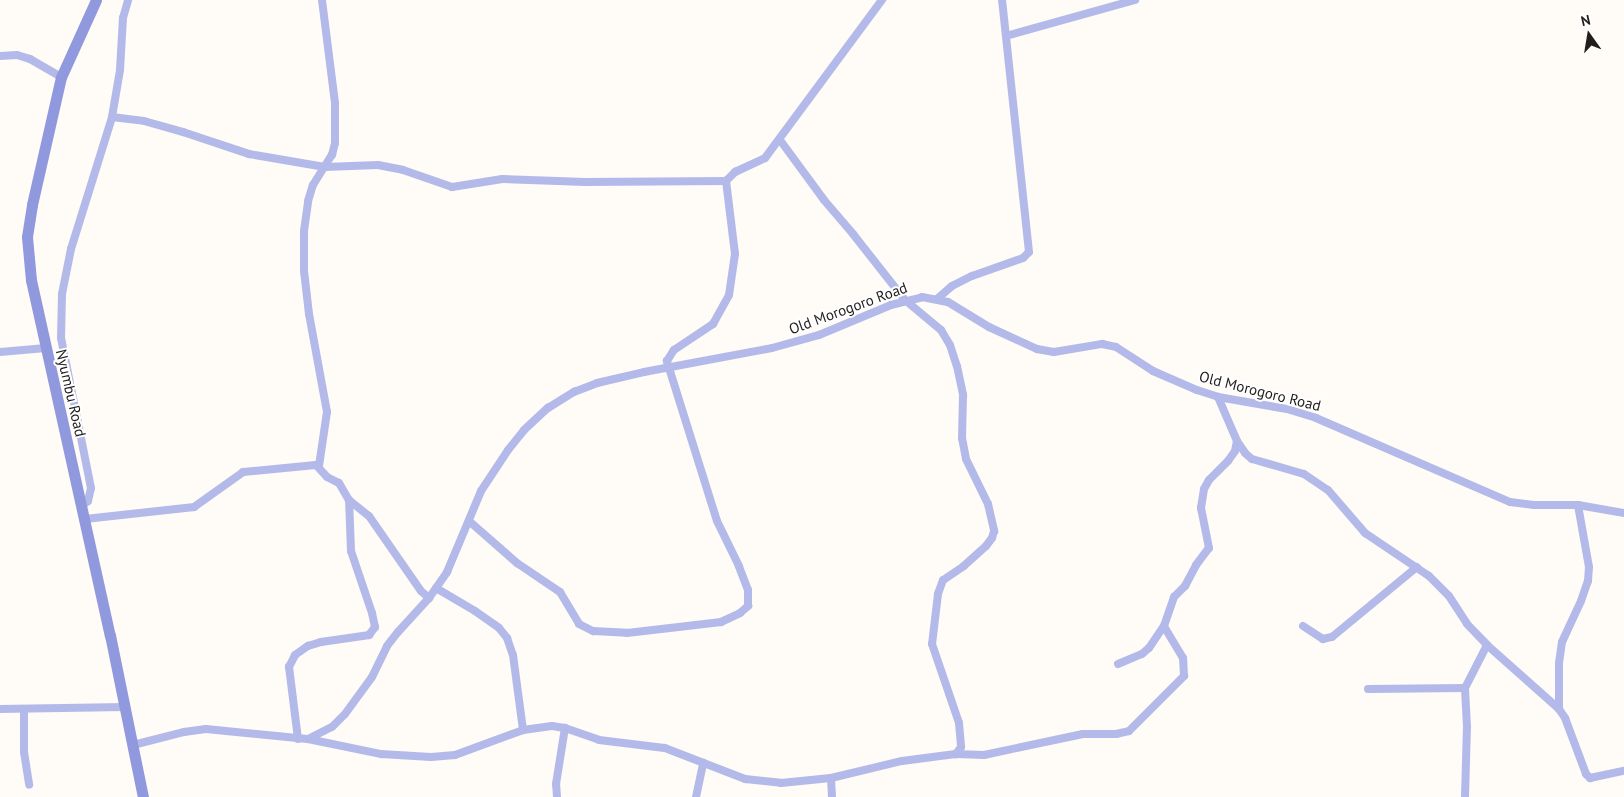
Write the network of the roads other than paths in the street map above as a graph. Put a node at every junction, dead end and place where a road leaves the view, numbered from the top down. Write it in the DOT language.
graph roads {
  1 [pos="96,0"];
  2 [pos="128,0"];
  3 [pos="322,0"];
  4 [pos="882,0"];
  5 [pos="1002,0"];
  6 [pos="1105,0"];
  7 [pos="1135,0"];
  8 [pos="1106,9"];
  9 [pos="1006,36"];
  10 [pos="0,56"];
  11 [pos="61,77"];
  12 [pos="112,117"];
  13 [pos="780,140"];
  14 [pos="325,167"];
  15 [pos="726,181"];
  16 [pos="937,299"];
  17 [pos="905,300"];
  18 [pos="46,348"];
  19 [pos="0,352"];
  20 [pos="668,366"];
  21 [pos="1218,397"];
  22 [pos="1237,441"];
  23 [pos="319,466"];
  24 [pos="349,500"];
  25 [pos="81,506"];
  26 [pos="1578,506"];
  27 [pos="1624,513"];
  28 [pos="85,519"];
  29 [pos="469,521"];
  30 [pos="1417,568"];
  31 [pos="436,588"];
  32 [pos="429,598"];
  33 [pos="1164,626"];
  34 [pos="1303,626"];
  35 [pos="1487,645"];
  36 [pos="1118,664"];
  37 [pos="1465,688"];
  38 [pos="1368,689"];
  39 [pos="125,707"];
  40 [pos="0,709"];
  41 [pos="24,709"];
  42 [pos="1559,709"];
  43 [pos="565,728"];
  44 [pos="524,730"];
  45 [pos="298,739"];
  46 [pos="308,739"];
  47 [pos="133,745"];
  48 [pos="956,754"];
  49 [pos="703,763"];
  50 [pos="1624,772"];
  51 [pos="831,778"];
  52 [pos="29,785"];
  53 [pos="143,797"];
  54 [pos="557,797"];
  55 [pos="696,797"];
  56 [pos="832,797"];
  57 [pos="1465,797"];
  1 -- 11 [label="street, Nyumbu Road"];
  2 -- 12 [label="street"];
  3 -- 14 [label="street"];
  4 -- 13 [label="street"];
  5 -- 9 [label="street"];
  6 -- 8 [label="street"];
  7 -- 8 [label="street"];
  8 -- 9 [label="street"];
  9 -- 16 [label="street"];
  10 -- 11 [label="street"];
  11 -- 18 [label="street, Nyumbu Road"];
  12 -- 14 [label="street"];
  12 -- 25 [label="street"];
  13 -- 15 [label="street"];
  13 -- 17 [label="street"];
  14 -- 15 [label="street"];
  14 -- 23 [label="street"];
  15 -- 20 [label="street"];
  16 -- 17 [label="street, Old Morogoro Road"];
  16 -- 21 [label="street, Old Morogoro Road"];
  17 -- 20 [label="street, Old Morogoro Road"];
  17 -- 48 [label="street"];
  18 -- 19 [label="street"];
  18 -- 25 [label="street, Nyumbu Road"];
  20 -- 29 [label="street, Old Morogoro Road"];
  20 -- 29 [label="street"];
  21 -- 22 [label="street"];
  21 -- 26 [label="street, Old Morogoro Road"];
  22 -- 30 [label="street"];
  22 -- 33 [label="street"];
  23 -- 24 [label="street"];
  23 -- 28 [label="street"];
  24 -- 32 [label="street"];
  24 -- 45 [label="street"];
  25 -- 28 [label="street, Nyumbu Road"];
  26 -- 27 [label="street, Old Morogoro Road"];
  26 -- 42 [label="street"];
  28 -- 39 [label="street, Nyumbu Road"];
  29 -- 31 [label="street, Old Morogoro Road"];
  30 -- 34 [label="street"];
  30 -- 35 [label="street"];
  31 -- 32 [label="street, Old Morogoro Road"];
  31 -- 44 [label="street"];
  32 -- 46 [label="street, Old Morogoro Road"];
  33 -- 36 [label="street"];
  33 -- 48 [label="street"];
  35 -- 37 [label="street"];
  35 -- 42 [label="street"];
  37 -- 38 [label="street"];
  37 -- 57 [label="street"];
  39 -- 41 [label="street"];
  39 -- 47 [label="street, Nyumbu Road"];
  40 -- 41 [label="street"];
  41 -- 52 [label="street"];
  42 -- 50 [label="street"];
  43 -- 44 [label="street"];
  43 -- 49 [label="street"];
  43 -- 54 [label="street"];
  44 -- 46 [label="street"];
  45 -- 46 [label="street, Old Morogoro Road"];
  45 -- 47 [label="street, Old Morogoro Road"];
  47 -- 53 [label="street, Nyumbu Road"];
  48 -- 51 [label="street"];
  49 -- 51 [label="street"];
  49 -- 55 [label="street"];
  51 -- 56 [label="street"];
}
